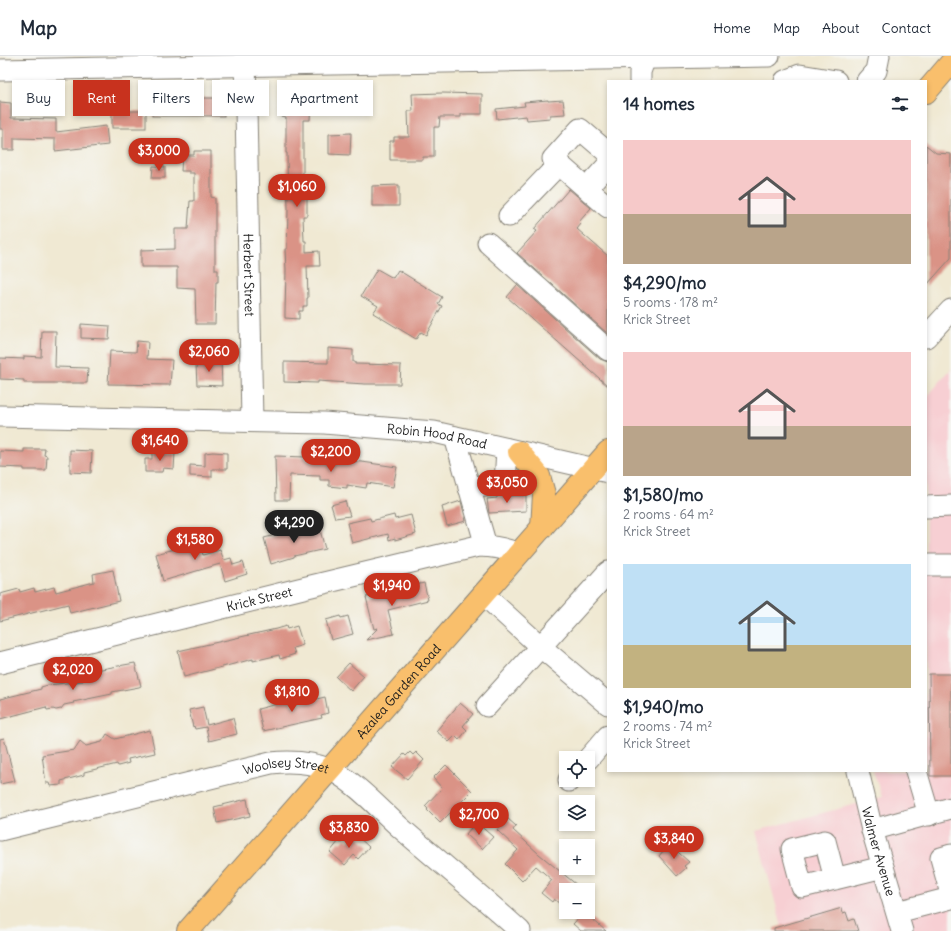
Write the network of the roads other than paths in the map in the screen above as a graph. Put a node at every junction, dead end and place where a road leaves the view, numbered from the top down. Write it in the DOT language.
graph roads {
  1 [pos="704,56"];
  2 [pos="769,56"];
  3 [pos="879,56"];
  4 [pos="941,56"];
  5 [pos="951,56"];
  6 [pos="478,58"];
  7 [pos="538,58"];
  8 [pos="645,58"];
  9 [pos="245,60"];
  10 [pos="951,63"];
  11 [pos="0,70"];
  12 [pos="636,80"];
  13 [pos="788,80"];
  14 [pos="830,80"];
  15 [pos="868,80"];
  16 [pos="927,91"];
  17 [pos="607,152"];
  18 [pos="559,164"];
  19 [pos="607,166"];
  20 [pos="587,188"];
  21 [pos="607,206"];
  22 [pos="509,216"];
  23 [pos="488,243"];
  24 [pos="951,310"];
  25 [pos="927,336"];
  26 [pos="607,349"];
  27 [pos="0,416"];
  28 [pos="252,421"];
  29 [pos="454,436"];
  30 [pos="513,450"];
  31 [pos="607,455"];
  32 [pos="601,470"];
  33 [pos="469,488"];
  34 [pos="951,506"];
  35 [pos="927,507"];
  36 [pos="542,528"];
  37 [pos="486,546"];
  38 [pos="518,554"];
  39 [pos="927,565"];
  40 [pos="951,565"];
  41 [pos="607,573"];
  42 [pos="483,594"];
  43 [pos="541,647"];
  44 [pos="0,663"];
  45 [pos="607,703"];
  46 [pos="487,706"];
  47 [pos="607,737"];
  48 [pos="595,751"];
  49 [pos="329,770"];
  50 [pos="858,772"];
  51 [pos="916,772"];
  52 [pos="951,808"];
  53 [pos="929,814"];
  54 [pos="0,830"];
  55 [pos="872,830"];
  56 [pos="951,855"];
  57 [pos="884,867"];
  58 [pos="835,879"];
  59 [pos="951,894"];
  60 [pos="951,898"];
  61 [pos="900,921"];
  62 [pos="188,931"];
  63 [pos="520,931"];
  1 -- 2 [label="street"];
  1 -- 8 [label="street"];
  3 -- 15 [label="street"];
  4 -- 5 [label="street"];
  6 -- 7 [label="street"];
  6 -- 9 [label="street"];
  7 -- 8 [label="street"];
  8 -- 12 [label="street"];
  9 -- 11 [label="street"];
  9 -- 28 [label="street, Herbert Street"];
  10 -- 16 [label="main road"];
  13 -- 14 [label="street"];
  17 -- 18 [label="street"];
  18 -- 20 [label="street"];
  18 -- 22 [label="street"];
  19 -- 20 [label="street"];
  20 -- 21 [label="street"];
  23 -- 26 [label="street"];
  24 -- 25 [label="street"];
  27 -- 28 [label="street, Robin Hood Road"];
  28 -- 29 [label="street, Robin Hood Road"];
  29 -- 30 [label="street, Robin Hood Road"];
  29 -- 33 [label="street"];
  30 -- 32 [label="street, Robin Hood Road"];
  30 -- 33 [label="street"];
  30 -- 36 [label="main road"];
  31 -- 32 [label="main road, Azalea Garden Road"];
  32 -- 36 [label="main road, Azalea Garden Road"];
  33 -- 37 [label="street"];
  34 -- 35 [label="street"];
  36 -- 38 [label="main road, Azalea Garden Road"];
  37 -- 38 [label="street, Krick Street"];
  37 -- 44 [label="street, Krick Street"];
  38 -- 42 [label="main road, Azalea Garden Road"];
  39 -- 40 [label="street"];
  41 -- 43 [label="street"];
  42 -- 43 [label="street"];
  42 -- 49 [label="main road, Azalea Garden Road"];
  43 -- 45 [label="street"];
  43 -- 46 [label="street"];
  47 -- 48 [label="street"];
  49 -- 54 [label="street, Woolsey Street"];
  49 -- 62 [label="main road, Azalea Garden Road"];
  49 -- 63 [label="street, Woolsey Street"];
  50 -- 55 [label="street, Walmer Avenue"];
  51 -- 53 [label="street"];
  52 -- 53 [label="street"];
  53 -- 55 [label="street"];
  55 -- 57 [label="street, Walmer Avenue"];
  56 -- 59 [label="street"];
  57 -- 58 [label="street"];
  57 -- 61 [label="street, Walmer Avenue"];
  60 -- 61 [label="street"];
}
